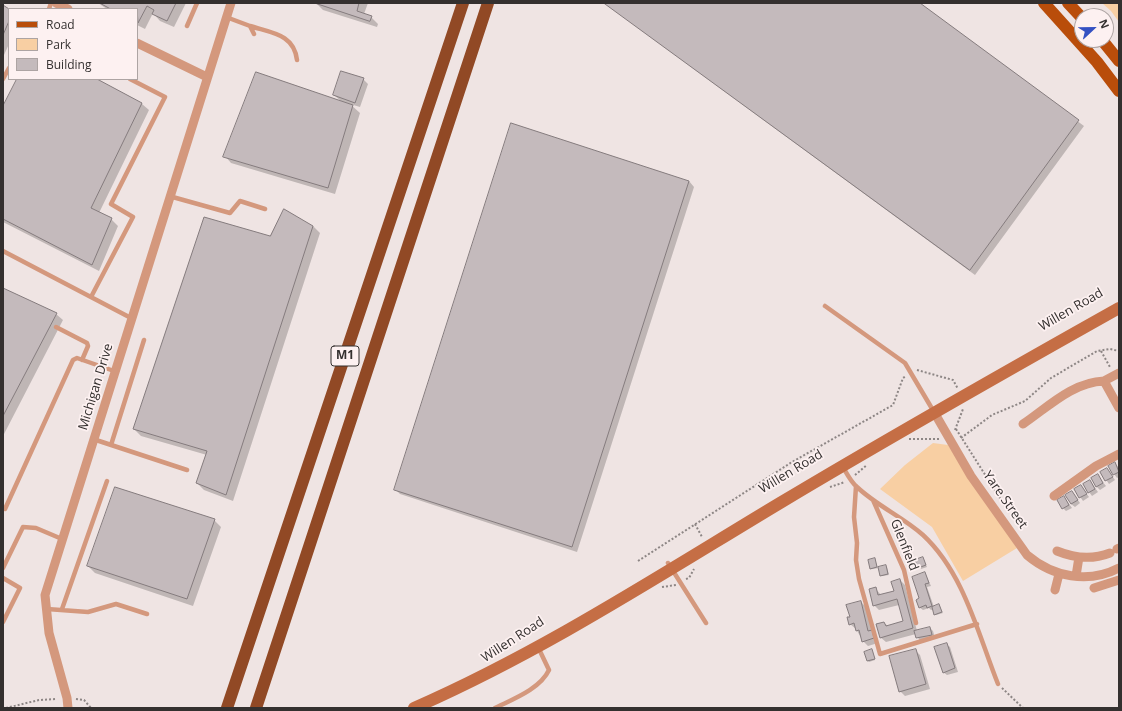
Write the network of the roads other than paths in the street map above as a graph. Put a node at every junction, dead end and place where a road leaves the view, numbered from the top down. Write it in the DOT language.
graph roads {
  1 [pos="56,3"];
  2 [pos="197,3"];
  3 [pos="231,3"];
  4 [pos="463,3"];
  5 [pos="488,3"];
  6 [pos="1044,3"];
  7 [pos="66,8"];
  8 [pos="226,17"];
  9 [pos="187,26"];
  10 [pos="250,26"];
  11 [pos="254,34"];
  12 [pos="138,42"];
  13 [pos="1108,48"];
  14 [pos="297,60"];
  15 [pos="1119,61"];
  16 [pos="8,70"];
  17 [pos="207,76"];
  18 [pos="3,79"];
  19 [pos="132,80"];
  20 [pos="1119,91"];
  21 [pos="169,196"];
  22 [pos="265,209"];
  23 [pos="3,251"];
  24 [pos="91,297"];
  25 [pos="1119,298"];
  26 [pos="825,306"];
  27 [pos="1119,308"];
  28 [pos="131,318"];
  29 [pos="56,327"];
  30 [pos="144,340"];
  31 [pos="82,360"];
  32 [pos="114,371"];
  33 [pos="1117,374"];
  34 [pos="1104,381"];
  35 [pos="1119,408"];
  36 [pos="932,409"];
  37 [pos="1023,424"];
  38 [pos="93,439"];
  39 [pos="111,445"];
  40 [pos="1119,454"];
  41 [pos="842,466"];
  42 [pos="187,470"];
  43 [pos="107,480"];
  44 [pos="856,486"];
  45 [pos="1054,496"];
  46 [pos="873,500"];
  47 [pos="5,509"];
  48 [pos="62,539"];
  49 [pos="1115,550"];
  50 [pos="1056,551"];
  51 [pos="1079,557"];
  52 [pos="670,566"];
  53 [pos="3,568"];
  54 [pos="1119,568"];
  55 [pos="1059,574"];
  56 [pos="1107,574"];
  57 [pos="1076,576"];
  58 [pos="3,578"];
  59 [pos="1115,582"];
  60 [pos="1094,588"];
  61 [pos="1055,590"];
  62 [pos="47,609"];
  63 [pos="62,609"];
  64 [pos="147,614"];
  65 [pos="3,622"];
  66 [pos="706,623"];
  67 [pos="916,623"];
  68 [pos="977,624"];
  69 [pos="538,647"];
  70 [pos="481,677"];
  71 [pos="998,684"];
  72 [pos="68,708"];
  73 [pos="227,708"];
  74 [pos="256,708"];
  75 [pos="414,708"];
  76 [pos="495,708"];
  1 -- 7 [label="street"];
  2 -- 9 [label="lane"];
  3 -- 8 [label="street, Michigan Drive"];
  4 -- 73 [label="highway, M1"];
  5 -- 74 [label="highway, M1"];
  6 -- 20 [label="main road"];
  8 -- 10 [label="lane"];
  8 -- 17 [label="street, Michigan Drive"];
  10 -- 11 [label="lane"];
  10 -- 14 [label="lane"];
  12 -- 17 [label="street"];
  13 -- 15 [label="main road"];
  16 -- 18 [label="lane"];
  17 -- 21 [label="street, Michigan Drive"];
  19 -- 24 [label="lane"];
  21 -- 22 [label="lane"];
  21 -- 28 [label="street, Michigan Drive"];
  23 -- 24 [label="lane"];
  24 -- 28 [label="lane"];
  25 -- 36 [label="street, Willen Road"];
  26 -- 36 [label="lane"];
  27 -- 36 [label="street, Willen Road"];
  28 -- 32 [label="street, Michigan Drive"];
  29 -- 31 [label="lane"];
  30 -- 39 [label="lane"];
  31 -- 32 [label="lane"];
  31 -- 47 [label="lane"];
  32 -- 38 [label="street, Michigan Drive"];
  33 -- 34 [label="street"];
  34 -- 35 [label="street"];
  34 -- 37 [label="street"];
  36 -- 41 [label="street, Willen Road"];
  36 -- 52 [label="street, Willen Road"];
  36 -- 55 [label="street, Yare Street"];
  38 -- 39 [label="lane"];
  38 -- 48 [label="street, Michigan Drive"];
  39 -- 42 [label="lane"];
  40 -- 45 [label="street"];
  41 -- 44 [label="lane"];
  41 -- 52 [label="street, Willen Road"];
  43 -- 63 [label="lane"];
  44 -- 46 [label="lane"];
  44 -- 68 [label="lane"];
  46 -- 67 [label="lane, Glenfield"];
  46 -- 68 [label="lane"];
  48 -- 53 [label="lane"];
  48 -- 62 [label="street, Michigan Drive"];
  49 -- 51 [label="street"];
  50 -- 51 [label="street"];
  51 -- 57 [label="street"];
  52 -- 66 [label="lane"];
  52 -- 69 [label="street, Willen Road"];
  52 -- 70 [label="street, Willen Road"];
  54 -- 56 [label="street, Yare Street"];
  55 -- 57 [label="street, Yare Street"];
  55 -- 61 [label="street"];
  56 -- 57 [label="street, Yare Street"];
  56 -- 59 [label="street"];
  58 -- 65 [label="lane"];
  59 -- 60 [label="street"];
  62 -- 63 [label="lane"];
  62 -- 72 [label="street, Michigan Drive"];
  63 -- 64 [label="lane"];
  68 -- 71 [label="lane"];
  69 -- 70 [label="street, Willen Road"];
  69 -- 76 [label="lane"];
  70 -- 75 [label="street, Willen Road"];
}
